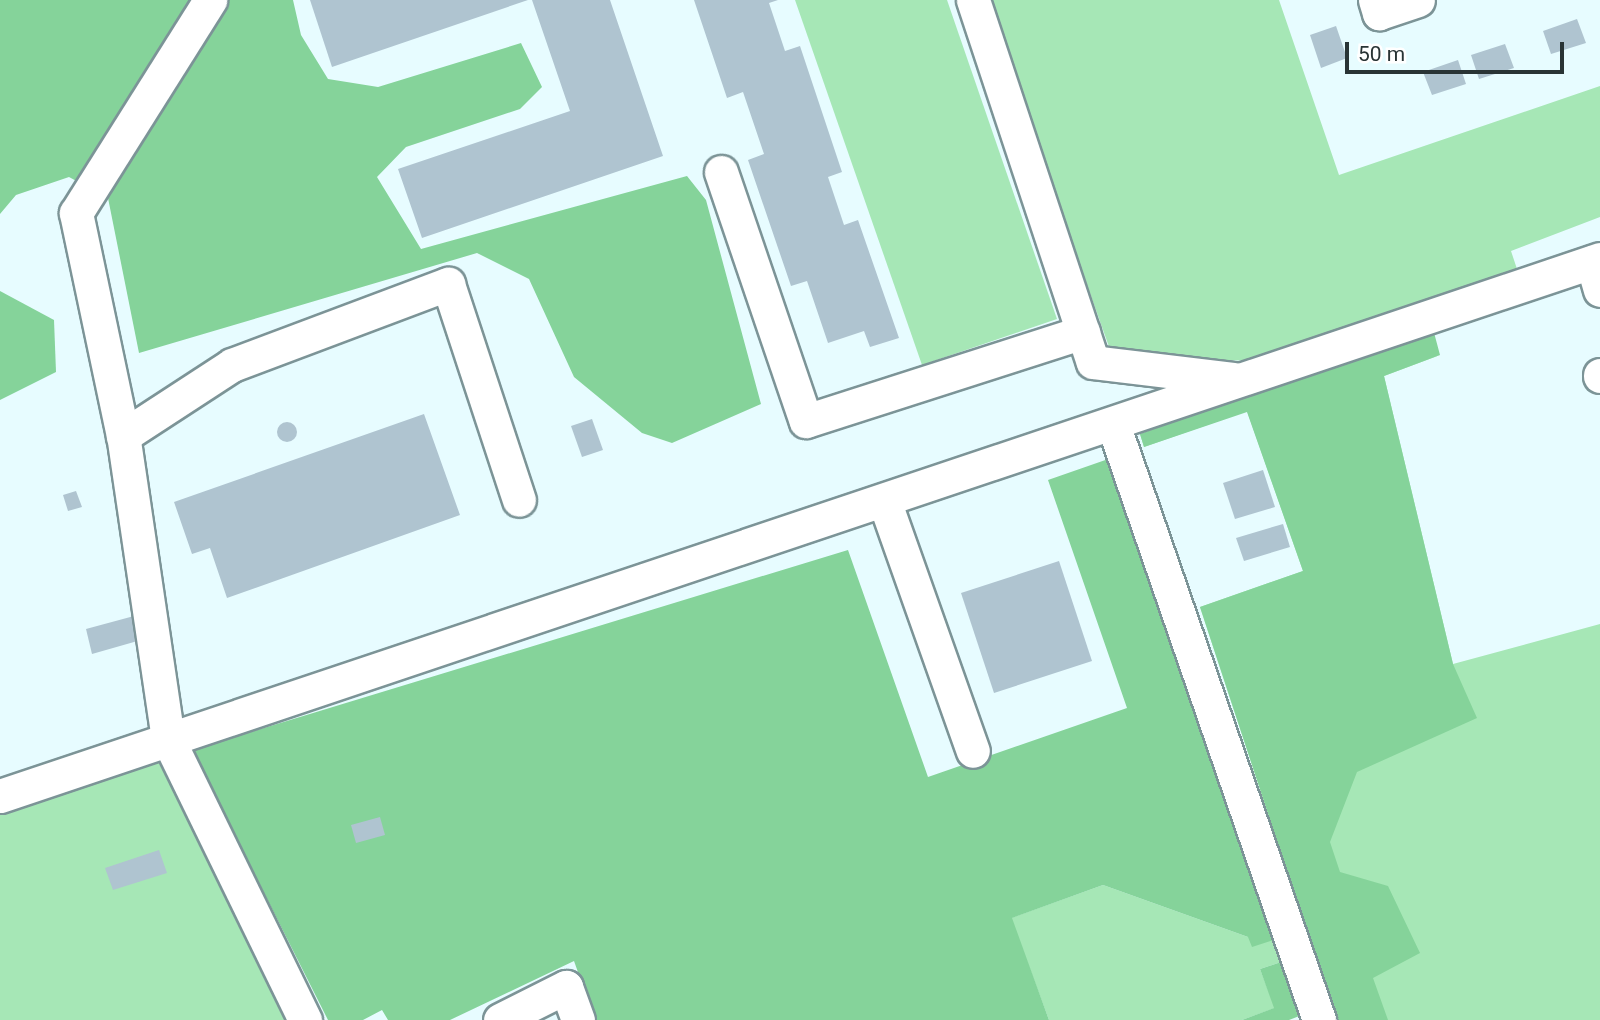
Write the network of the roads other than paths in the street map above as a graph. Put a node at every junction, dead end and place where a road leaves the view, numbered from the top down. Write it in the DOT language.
graph roads {
  1 [pos="210,0"];
  2 [pos="972,0"];
  3 [pos="1374,0"];
  4 [pos="1418,0"];
  5 [pos="721,172"];
  6 [pos="1597,270"];
  7 [pos="1083,332"];
  8 [pos="1242,380"];
  9 [pos="1113,424"];
  10 [pos="123,436"];
  11 [pos="519,500"];
  12 [pos="884,500"];
  13 [pos="168,739"];
  14 [pos="973,751"];
  15 [pos="0,796"];
  16 [pos="305,1020"];
  17 [pos="500,1020"];
  18 [pos="578,1020"];
  19 [pos="1319,1020"];
  1 -- 10 [label="lane"];
  2 -- 7 [label="lane"];
  3 -- 4 [label="lane"];
  5 -- 7 [label="lane"];
  6 -- 8 [label="lane"];
  7 -- 8 [label="lane"];
  8 -- 9 [label="lane"];
  9 -- 12 [label="lane"];
  9 -- 19 [label="lane"];
  10 -- 11 [label="lane"];
  10 -- 13 [label="lane"];
  12 -- 13 [label="lane"];
  12 -- 14 [label="lane"];
  13 -- 15 [label="lane"];
  13 -- 16 [label="lane"];
  17 -- 18 [label="lane"];
}
